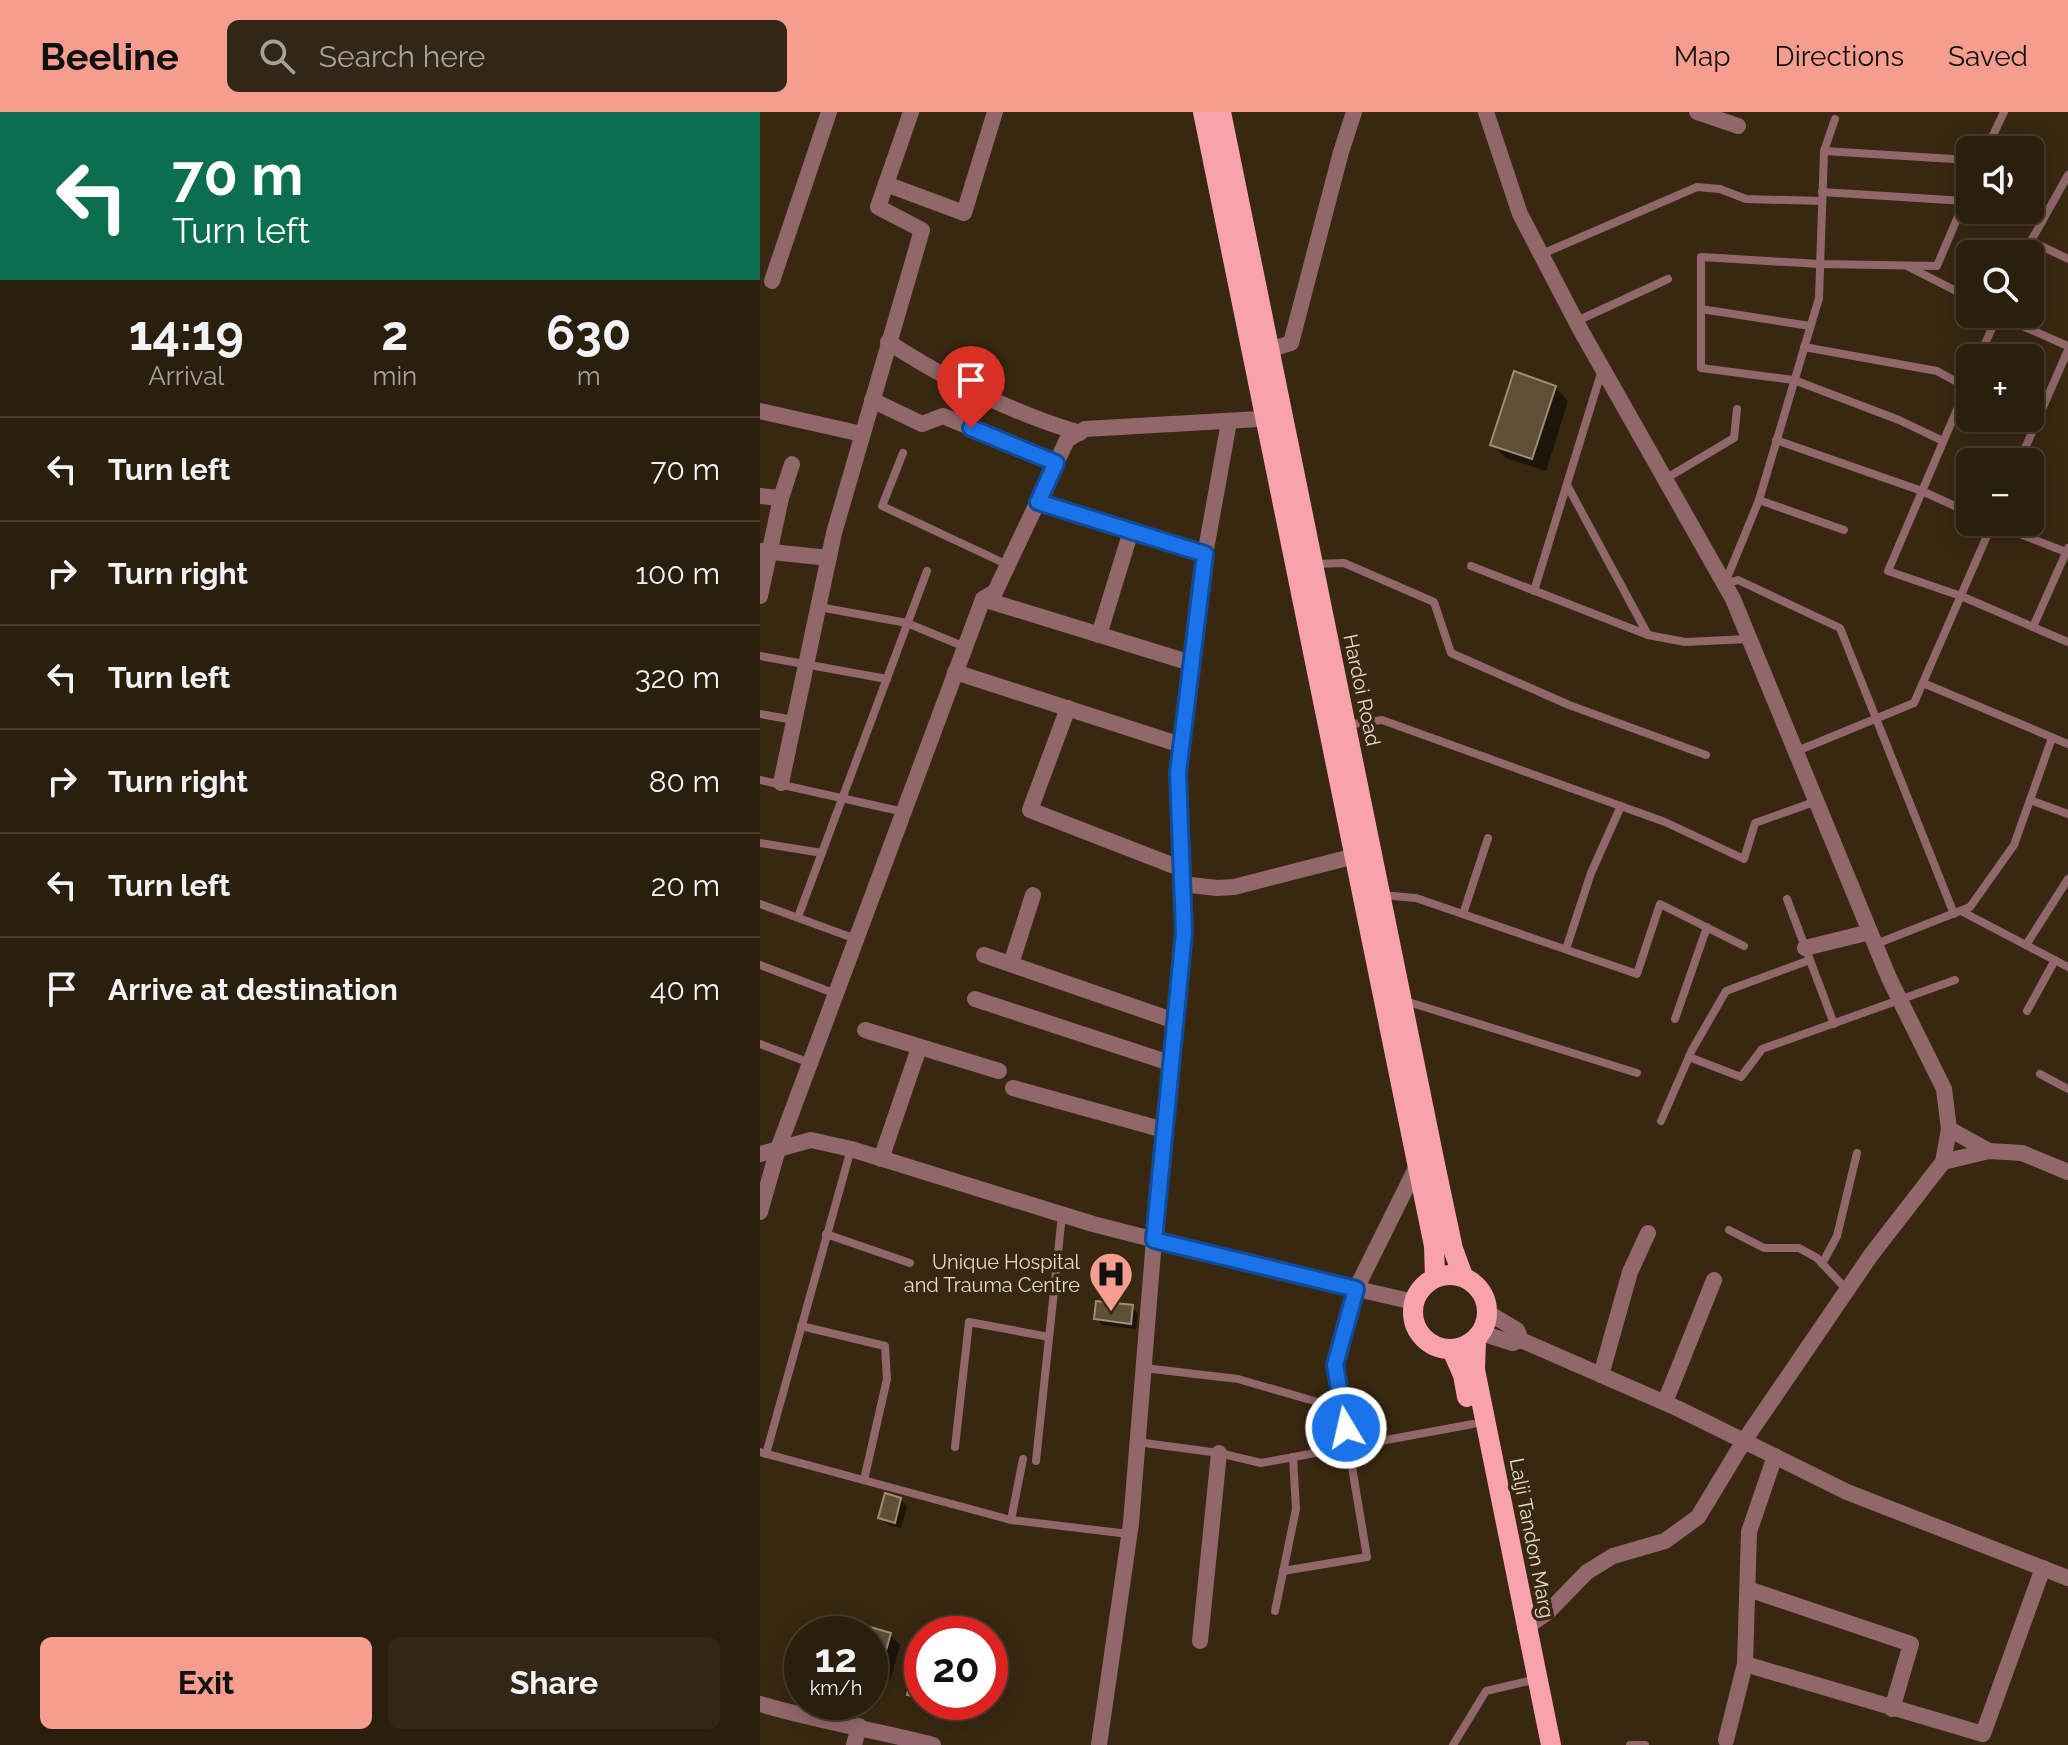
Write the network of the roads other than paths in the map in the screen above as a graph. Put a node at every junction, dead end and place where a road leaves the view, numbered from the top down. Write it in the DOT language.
graph roads {
  1 [pos="829,112"];
  2 [pos="911,112"];
  3 [pos="995,112"];
  4 [pos="1203,112"];
  5 [pos="1221,112"];
  6 [pos="1354,112"];
  7 [pos="1486,112"];
  8 [pos="1697,112"];
  9 [pos="2004,112"];
  10 [pos="1835,119"];
  11 [pos="1738,126"];
  12 [pos="1993,136"];
  13 [pos="1824,151"];
  14 [pos="1956,159"];
  15 [pos="2068,175"];
  16 [pos="886,184"];
  17 [pos="1822,196"];
  18 [pos="1956,201"];
  19 [pos="1956,222"];
  20 [pos="1541,254"];
  21 [pos="2068,259"];
  22 [pos="1820,264"];
  23 [pos="1906,265"];
  24 [pos="1668,279"];
  25 [pos="772,281"];
  26 [pos="1956,291"];
  27 [pos="1701,309"];
  28 [pos="1576,322"];
  29 [pos="1810,326"];
  30 [pos="2024,328"];
  31 [pos="888,342"];
  32 [pos="1804,347"];
  33 [pos="2068,348"];
  34 [pos="1269,350"];
  35 [pos="1602,369"];
  36 [pos="1956,378"];
  37 [pos="1794,380"];
  38 [pos="872,400"];
  39 [pos="1737,409"];
  40 [pos="760,411"];
  41 [pos="1956,411"];
  42 [pos="1274,418"];
  43 [pos="1229,422"];
  44 [pos="1080,433"];
  45 [pos="862,434"];
  46 [pos="1776,440"];
  47 [pos="1943,441"];
  48 [pos="2025,448"];
  49 [pos="903,453"];
  50 [pos="1056,463"];
  51 [pos="792,464"];
  52 [pos="1665,479"];
  53 [pos="1567,485"];
  54 [pos="1922,491"];
  55 [pos="760,496"];
  56 [pos="781,498"];
  57 [pos="1759,500"];
  58 [pos="1038,502"];
  59 [pos="1956,507"];
  60 [pos="1844,530"];
  61 [pos="1131,531"];
  62 [pos="1986,536"];
  63 [pos="2028,536"];
  64 [pos="2067,550"];
  65 [pos="765,551"];
  66 [pos="1205,554"];
  67 [pos="829,558"];
  68 [pos="1312,564"];
  69 [pos="1008,565"];
  70 [pos="1471,566"];
  71 [pos="927,571"];
  72 [pos="1725,584"];
  73 [pos="1534,591"];
  74 [pos="760,595"];
  75 [pos="1961,596"];
  76 [pos="983,599"];
  77 [pos="818,607"];
  78 [pos="907,623"];
  79 [pos="2033,627"];
  80 [pos="1099,635"];
  81 [pos="1648,635"];
  82 [pos="1750,639"];
  83 [pos="2068,642"];
  84 [pos="965,647"];
  85 [pos="760,656"];
  86 [pos="1191,663"];
  87 [pos="806,664"];
  88 [pos="955,672"];
  89 [pos="887,679"];
  90 [pos="1923,683"];
  91 [pos="1068,708"];
  92 [pos="760,714"];
  93 [pos="1877,719"];
  94 [pos="794,720"];
  95 [pos="1345,725"];
  96 [pos="2052,738"];
  97 [pos="2068,744"];
  98 [pos="1181,745"];
  99 [pos="1797,751"];
  100 [pos="1706,755"];
  101 [pos="760,780"];
  102 [pos="781,783"];
  103 [pos="843,798"];
  104 [pos="2030,800"];
  105 [pos="1817,801"];
  106 [pos="1621,806"];
  107 [pos="904,812"];
  108 [pos="2068,814"];
  109 [pos="1488,838"];
  110 [pos="760,843"];
  111 [pos="822,853"];
  112 [pos="1355,856"];
  113 [pos="1182,876"];
  114 [pos="2068,879"];
  115 [pos="1033,895"];
  116 [pos="1372,896"];
  117 [pos="1787,899"];
  118 [pos="760,904"];
  119 [pos="1957,912"];
  120 [pos="1463,914"];
  121 [pos="798,917"];
  122 [pos="1707,927"];
  123 [pos="1873,938"];
  124 [pos="856,939"];
  125 [pos="2026,945"];
  126 [pos="1744,946"];
  127 [pos="1566,949"];
  128 [pos="1808,954"];
  129 [pos="984,955"];
  130 [pos="2055,960"];
  131 [pos="1011,964"];
  132 [pos="760,965"];
  133 [pos="2068,967"];
  134 [pos="1955,980"];
  135 [pos="836,994"];
  136 [pos="975,999"];
  137 [pos="1401,1000"];
  138 [pos="1900,1001"];
  139 [pos="2027,1011"];
  140 [pos="1675,1019"];
  141 [pos="1175,1021"];
  142 [pos="1834,1024"];
  143 [pos="865,1030"];
  144 [pos="760,1044"];
  145 [pos="919,1048"];
  146 [pos="1689,1057"];
  147 [pos="810,1063"];
  148 [pos="1170,1063"];
  149 [pos="999,1071"];
  150 [pos="1637,1073"];
  151 [pos="2040,1074"];
  152 [pos="1013,1088"];
  153 [pos="2068,1089"];
  154 [pos="1661,1121"];
  155 [pos="1949,1129"];
  156 [pos="1164,1130"];
  157 [pos="778,1149"];
  158 [pos="851,1149"];
  159 [pos="1989,1151"];
  160 [pos="1857,1153"];
  161 [pos="760,1154"];
  162 [pos="881,1159"];
  163 [pos="1426,1162"];
  164 [pos="1943,1162"];
  165 [pos="2068,1172"];
  166 [pos="760,1212"];
  167 [pos="1062,1214"];
  168 [pos="1729,1230"];
  169 [pos="1648,1233"];
  170 [pos="826,1234"];
  171 [pos="1154,1240"];
  172 [pos="910,1263"];
  173 [pos="1822,1264"];
  174 [pos="1463,1276"];
  175 [pos="1435,1277"];
  176 [pos="1714,1280"];
  177 [pos="1356,1289"];
  178 [pos="1847,1290"];
  179 [pos="1414,1302"];
  180 [pos="1487,1312"];
  181 [pos="801,1326"];
  182 [pos="1479,1336"];
  183 [pos="1049,1337"];
  184 [pos="1521,1340"];
  185 [pos="1452,1350"];
  186 [pos="1143,1368"];
  187 [pos="1601,1375"];
  188 [pos="1665,1402"];
  189 [pos="1342,1409"];
  190 [pos="1473,1424"];
  191 [pos="1744,1441"];
  192 [pos="1137,1442"];
  193 [pos="955,1447"];
  194 [pos="1349,1448"];
  195 [pos="763,1453"];
  196 [pos="1219,1453"];
  197 [pos="1775,1456"];
  198 [pos="1293,1457"];
  199 [pos="1023,1459"];
  200 [pos="1036,1461"];
  201 [pos="864,1480"];
  202 [pos="1011,1520"];
  203 [pos="1129,1534"];
  204 [pos="2043,1568"];
  205 [pos="1283,1571"];
  206 [pos="2068,1578"];
  207 [pos="1748,1589"];
  208 [pos="1275,1611"];
  209 [pos="1525,1628"];
  210 [pos="1200,1641"];
  211 [pos="1745,1664"];
  212 [pos="1532,1681"];
  213 [pos="760,1704"];
  214 [pos="1892,1709"];
  215 [pos="859,1726"];
  216 [pos="1726,1740"];
  217 [pos="854,1745"];
  218 [pos="933,1745"];
  219 [pos="1099,1745"];
  220 [pos="1453,1745"];
  221 [pos="1541,1745"];
  222 [pos="1551,1745"];
  223 [pos="1630,1745"];
  224 [pos="1645,1745"];
  1 -- 25 [label="street"];
  2 -- 16 [label="street"];
  3 -- 16 [label="street"];
  4 -- 42 [label="main road, Hardoi Road"];
  5 -- 34 [label="main road, Hardoi Road"];
  6 -- 34 [label="street"];
  7 -- 20 [label="street"];
  8 -- 11 [label="street"];
  9 -- 12 [label="lane"];
  10 -- 13 [label="lane"];
  13 -- 14 [label="lane"];
  13 -- 17 [label="lane"];
  15 -- 21 [label="lane"];
  16 -- 31 [label="street"];
  17 -- 18 [label="lane"];
  17 -- 20 [label="lane"];
  17 -- 22 [label="lane"];
  19 -- 23 [label="lane"];
  20 -- 28 [label="street"];
  22 -- 23 [label="lane"];
  22 -- 27 [label="lane"];
  22 -- 29 [label="lane"];
  23 -- 26 [label="lane"];
  24 -- 28 [label="lane"];
  27 -- 29 [label="lane"];
  27 -- 37 [label="lane"];
  28 -- 35 [label="street"];
  29 -- 32 [label="lane"];
  30 -- 33 [label="lane"];
  31 -- 38 [label="street"];
  31 -- 44 [label="street"];
  32 -- 36 [label="lane"];
  32 -- 37 [label="lane"];
  33 -- 48 [label="lane"];
  34 -- 42 [label="main road, Hardoi Road"];
  35 -- 52 [label="street"];
  35 -- 53 [label="lane"];
  37 -- 46 [label="lane"];
  37 -- 47 [label="lane"];
  38 -- 45 [label="street"];
  38 -- 50 [label="street"];
  39 -- 52 [label="lane"];
  40 -- 45 [label="street"];
  41 -- 47 [label="lane"];
  42 -- 43 [label="street"];
  42 -- 68 [label="main road, Hardoi Road"];
  42 -- 112 [label="main road, Hardoi Road"];
  43 -- 44 [label="street"];
  43 -- 66 [label="street"];
  44 -- 50 [label="street"];
  45 -- 67 [label="street"];
  46 -- 54 [label="lane"];
  46 -- 57 [label="lane"];
  47 -- 54 [label="lane"];
  49 -- 69 [label="lane"];
  50 -- 58 [label="street"];
  51 -- 56 [label="street"];
  52 -- 72 [label="street"];
  53 -- 73 [label="lane"];
  53 -- 81 [label="lane"];
  54 -- 59 [label="lane"];
  54 -- 75 [label="lane"];
  55 -- 56 [label="street"];
  56 -- 65 [label="street"];
  57 -- 60 [label="lane"];
  57 -- 72 [label="lane"];
  58 -- 61 [label="street"];
  58 -- 69 [label="street"];
  61 -- 66 [label="street"];
  61 -- 80 [label="street"];
  62 -- 75 [label="lane"];
  63 -- 64 [label="lane"];
  64 -- 79 [label="lane"];
  65 -- 67 [label="street"];
  65 -- 74 [label="street"];
  66 -- 86 [label="street"];
  67 -- 77 [label="street"];
  68 -- 95 [label="main road, Hardoi Road"];
  68 -- 100 [label="lane"];
  69 -- 76 [label="street"];
  70 -- 73 [label="lane"];
  71 -- 78 [label="lane"];
  72 -- 82 [label="street"];
  72 -- 93 [label="lane"];
  73 -- 81 [label="lane"];
  75 -- 79 [label="lane"];
  75 -- 90 [label="lane"];
  76 -- 80 [label="street"];
  76 -- 84 [label="street"];
  77 -- 78 [label="lane"];
  77 -- 87 [label="street"];
  78 -- 84 [label="lane"];
  78 -- 89 [label="lane"];
  79 -- 83 [label="lane"];
  80 -- 86 [label="street"];
  81 -- 82 [label="lane"];
  82 -- 99 [label="street"];
  84 -- 88 [label="street"];
  85 -- 87 [label="lane"];
  86 -- 98 [label="street"];
  87 -- 89 [label="lane"];
  87 -- 94 [label="street"];
  88 -- 91 [label="street"];
  88 -- 107 [label="street"];
  89 -- 103 [label="lane"];
  90 -- 93 [label="lane"];
  90 -- 96 [label="lane"];
  91 -- 98 [label="street"];
  91 -- 113 [label="street"];
  92 -- 94 [label="lane"];
  93 -- 99 [label="lane"];
  93 -- 119 [label="lane"];
  94 -- 102 [label="street"];
  95 -- 106 [label="lane"];
  95 -- 116 [label="main road, Hardoi Road"];
  96 -- 97 [label="lane"];
  96 -- 104 [label="lane"];
  98 -- 113 [label="street"];
  99 -- 105 [label="street"];
  101 -- 102 [label="lane"];
  102 -- 103 [label="lane"];
  103 -- 107 [label="lane"];
  103 -- 111 [label="lane"];
  104 -- 108 [label="lane"];
  104 -- 119 [label="lane"];
  105 -- 106 [label="lane"];
  105 -- 123 [label="street"];
  106 -- 127 [label="lane"];
  107 -- 124 [label="street"];
  109 -- 120 [label="lane"];
  110 -- 111 [label="lane"];
  111 -- 121 [label="lane"];
  112 -- 113 [label="street"];
  112 -- 116 [label="main road, Hardoi Road"];
  113 -- 141 [label="street"];
  114 -- 125 [label="lane"];
  115 -- 131 [label="street"];
  116 -- 120 [label="lane"];
  116 -- 137 [label="main road, Hardoi Road"];
  116 -- 163 [label="main road, Hardoi Road"];
  117 -- 128 [label="lane"];
  118 -- 121 [label="lane"];
  119 -- 123 [label="lane"];
  119 -- 125 [label="lane"];
  120 -- 127 [label="lane"];
  121 -- 124 [label="lane"];
  122 -- 126 [label="lane"];
  122 -- 127 [label="lane"];
  122 -- 140 [label="lane"];
  123 -- 128 [label="street"];
  123 -- 138 [label="street"];
  124 -- 135 [label="street"];
  125 -- 130 [label="lane"];
  128 -- 142 [label="lane"];
  128 -- 146 [label="lane"];
  129 -- 131 [label="street"];
  130 -- 133 [label="lane"];
  130 -- 139 [label="lane"];
  131 -- 141 [label="street"];
  132 -- 135 [label="lane"];
  134 -- 138 [label="lane"];
  135 -- 147 [label="street"];
  136 -- 148 [label="street"];
  137 -- 150 [label="lane"];
  137 -- 163 [label="main road, Hardoi Road"];
  138 -- 142 [label="lane"];
  138 -- 155 [label="street"];
  141 -- 148 [label="street"];
  142 -- 146 [label="lane"];
  143 -- 145 [label="street"];
  144 -- 147 [label="lane"];
  145 -- 149 [label="street"];
  145 -- 162 [label="street"];
  146 -- 154 [label="lane"];
  147 -- 157 [label="street"];
  148 -- 156 [label="street"];
  151 -- 153 [label="lane"];
  152 -- 156 [label="street"];
  155 -- 159 [label="street"];
  155 -- 164 [label="street"];
  156 -- 171 [label="street"];
  157 -- 158 [label="street"];
  157 -- 161 [label="street"];
  157 -- 166 [label="street"];
  158 -- 162 [label="street"];
  158 -- 170 [label="lane"];
  159 -- 164 [label="street"];
  159 -- 165 [label="street"];
  160 -- 173 [label="lane"];
  162 -- 167 [label="street"];
  163 -- 174 [label="main road, Hardoi Road"];
  163 -- 175 [label="main road, Hardoi Road"];
  163 -- 177 [label="street"];
  164 -- 178 [label="street"];
  167 -- 171 [label="street"];
  167 -- 183 [label="lane"];
  168 -- 173 [label="lane"];
  169 -- 187 [label="street"];
  170 -- 172 [label="lane"];
  170 -- 181 [label="lane"];
  171 -- 177 [label="street"];
  171 -- 186 [label="street"];
  173 -- 178 [label="lane"];
  174 -- 175 [label="main road"];
  174 -- 180 [label="main road"];
  175 -- 179 [label="main road"];
  176 -- 188 [label="street"];
  177 -- 179 [label="street"];
  177 -- 189 [label="lane"];
  178 -- 191 [label="street"];
  179 -- 185 [label="main road"];
  180 -- 182 [label="main road"];
  180 -- 184 [label="street"];
  181 -- 195 [label="lane"];
  181 -- 201 [label="lane"];
  182 -- 184 [label="street"];
  182 -- 185 [label="main road"];
  182 -- 209 [label="main road, Lalji Tandon Marg"];
  183 -- 193 [label="lane"];
  183 -- 200 [label="lane"];
  184 -- 187 [label="street"];
  185 -- 190 [label="main road, Lalji Tandon Marg"];
  186 -- 189 [label="lane"];
  186 -- 192 [label="street"];
  187 -- 188 [label="street"];
  188 -- 191 [label="street"];
  189 -- 194 [label="lane"];
  190 -- 194 [label="lane"];
  190 -- 212 [label="main road, Lalji Tandon Marg"];
  191 -- 197 [label="street"];
  191 -- 209 [label="street"];
  192 -- 196 [label="lane"];
  192 -- 203 [label="street"];
  194 -- 198 [label="lane"];
  194 -- 205 [label="lane"];
  195 -- 201 [label="lane"];
  196 -- 198 [label="lane"];
  196 -- 210 [label="street"];
  197 -- 204 [label="street"];
  197 -- 207 [label="street"];
  198 -- 205 [label="lane"];
  199 -- 202 [label="lane"];
  201 -- 202 [label="lane"];
  202 -- 203 [label="lane"];
  203 -- 219 [label="street"];
  204 -- 206 [label="street"];
  204 -- 214 [label="street"];
  205 -- 208 [label="lane"];
  207 -- 211 [label="street"];
  207 -- 214 [label="street"];
  209 -- 212 [label="main road, Lalji Tandon Marg"];
  211 -- 214 [label="street"];
  211 -- 216 [label="street"];
  212 -- 220 [label="lane"];
  212 -- 221 [label="main road, Lalji Tandon Marg"];
  212 -- 222 [label="main road, Lalji Tandon Marg"];
  213 -- 215 [label="street"];
  215 -- 217 [label="street"];
  215 -- 218 [label="street"];
  223 -- 224 [label="lane"];
}
